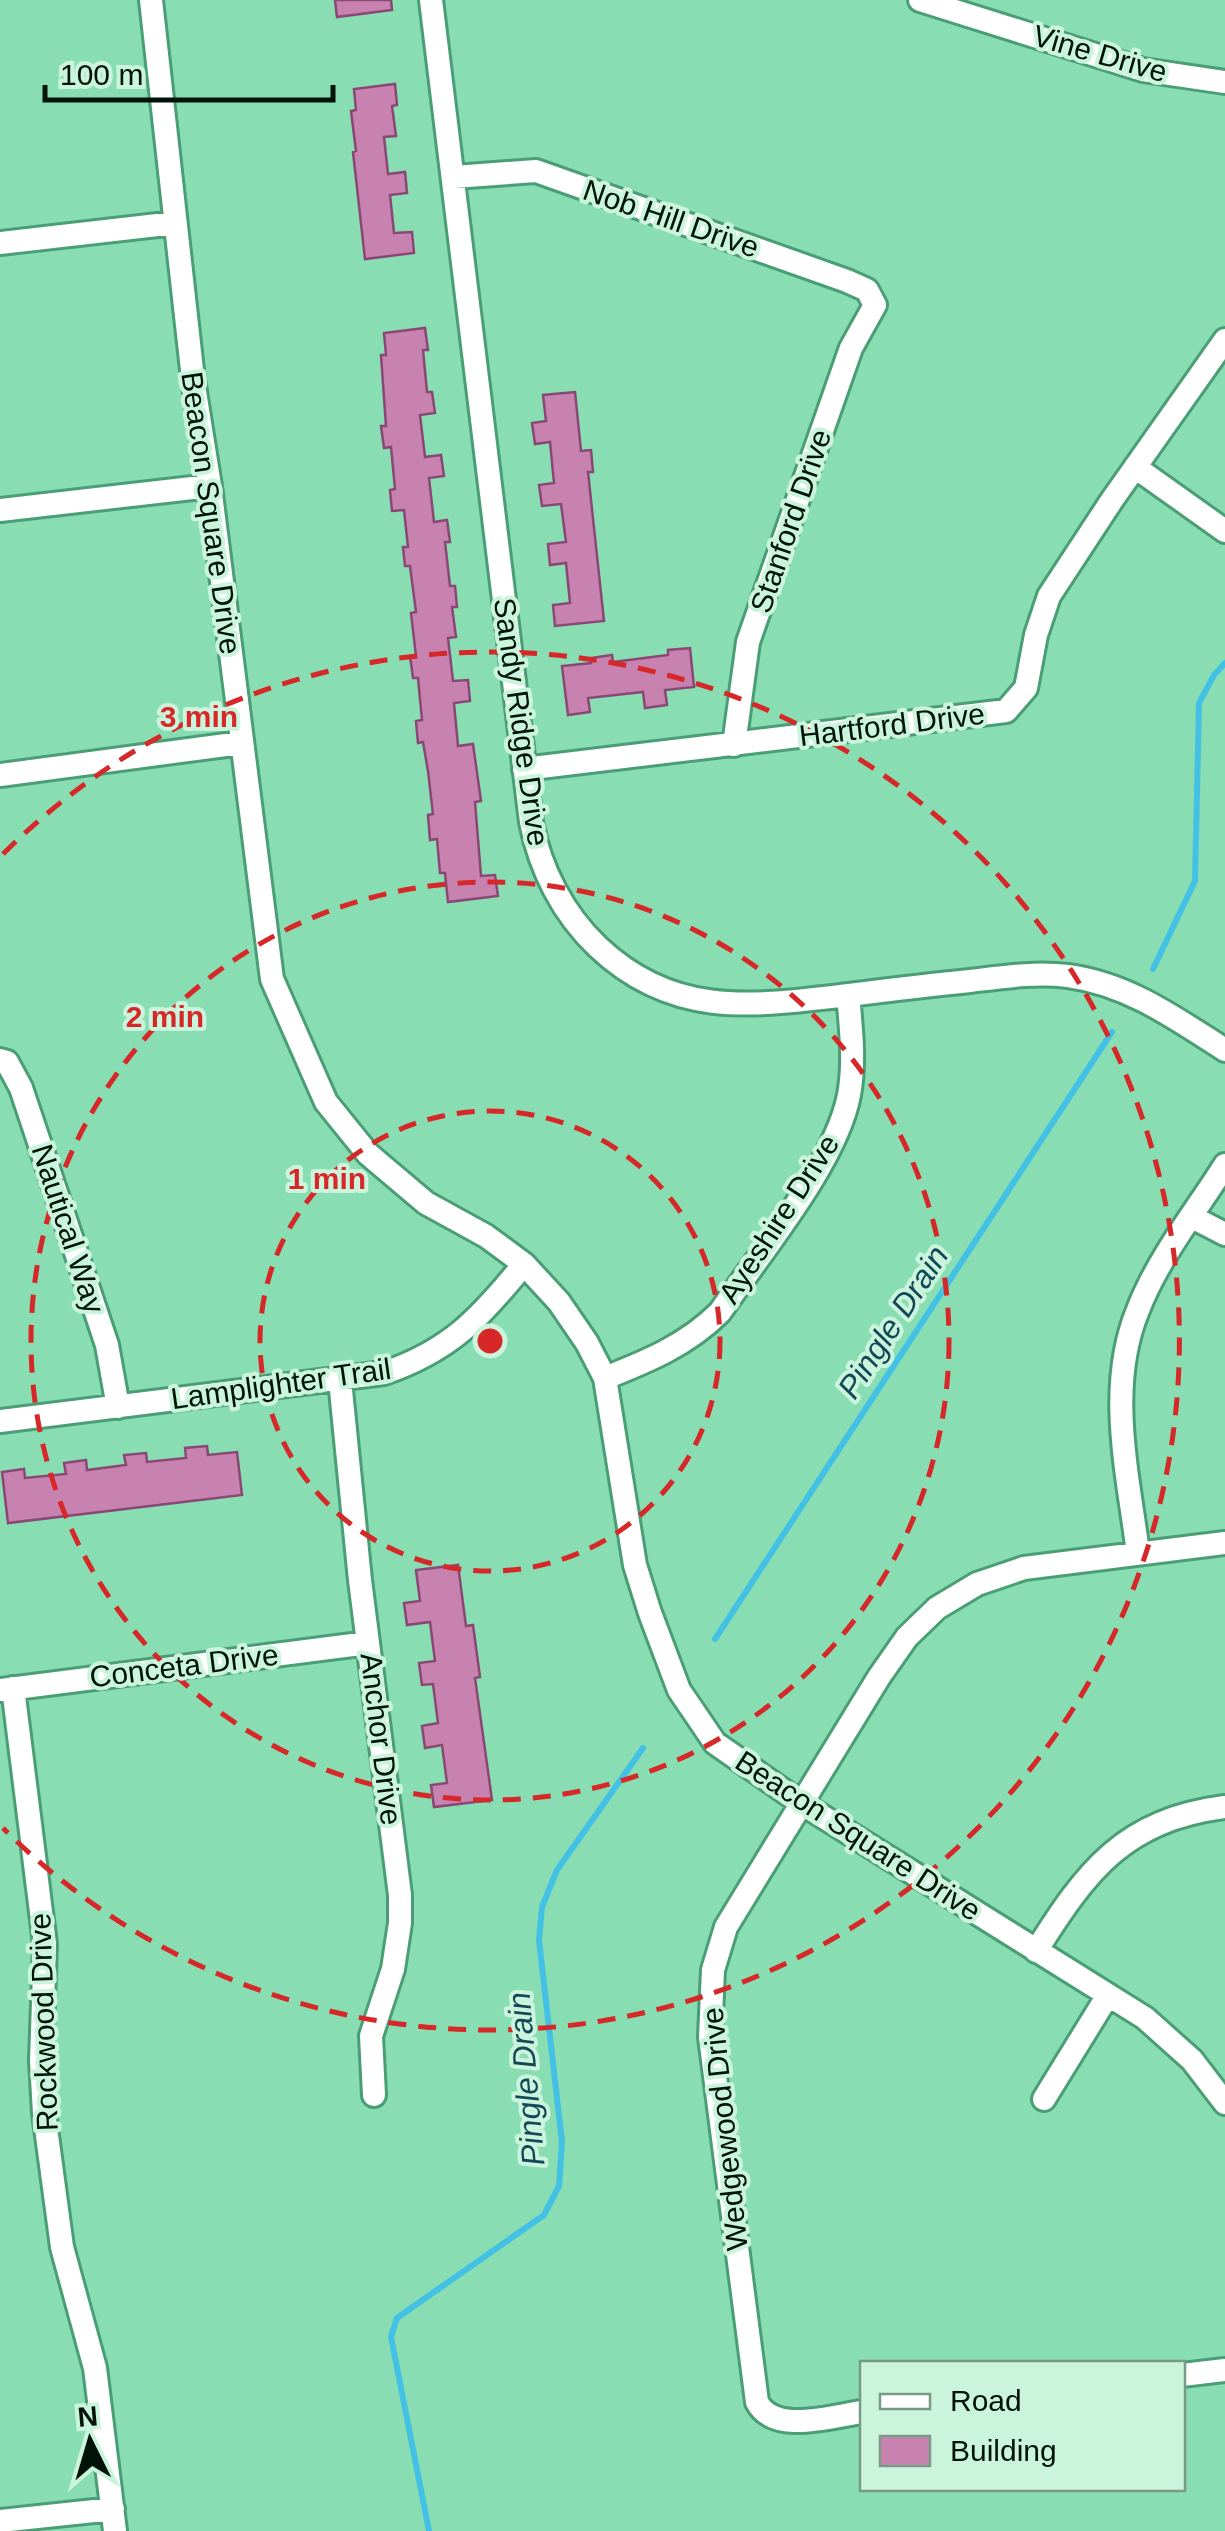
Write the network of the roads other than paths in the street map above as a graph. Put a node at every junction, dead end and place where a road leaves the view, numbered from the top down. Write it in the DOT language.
graph roads {
  1 [pos="150,0"];
  2 [pos="431,0"];
  3 [pos="922,0"];
  4 [pos="1225,82"];
  5 [pos="454,177"];
  6 [pos="175,223"];
  7 [pos="0,243"];
  8 [pos="874,306"];
  9 [pos="1225,340"];
  10 [pos="1135,467"];
  11 [pos="210,486"];
  12 [pos="0,510"];
  13 [pos="1225,532"];
  14 [pos="241,743"];
  15 [pos="734,745"];
  16 [pos="524,769"];
  17 [pos="0,775"];
  18 [pos="848,995"];
  19 [pos="1225,1050"];
  20 [pos="0,1060"];
  21 [pos="1225,1164"];
  22 [pos="1192,1217"];
  23 [pos="1225,1234"];
  24 [pos="524,1264"];
  25 [pos="605,1378"];
  26 [pos="340,1380"];
  27 [pos="118,1407"];
  28 [pos="0,1420"];
  29 [pos="1225,1543"];
  30 [pos="1138,1553"];
  31 [pos="368,1643"];
  32 [pos="6,1689"];
  33 [pos="801,1803"];
  34 [pos="1225,1807"];
  35 [pos="1036,1951"];
  36 [pos="1108,1995"];
  37 [pos="374,2095"];
  38 [pos="1044,2099"];
  39 [pos="1225,2103"];
  40 [pos="1225,2370"];
  41 [pos="1185,2374"];
  42 [pos="860,2412"];
  43 [pos="114,2520"];
  44 [pos="0,2521"];
  1 -- 6 [label="street, Beacon Square Drive"];
  2 -- 5 [label="street, Sandy Ridge Drive"];
  3 -- 4 [label="street, Vine Drive"];
  5 -- 8 [label="street, Nob Hill Drive"];
  5 -- 16 [label="street, Sandy Ridge Drive"];
  6 -- 7 [label="street"];
  6 -- 11 [label="street, Beacon Square Drive"];
  8 -- 15 [label="street, Stanford Drive"];
  9 -- 10 [label="street, Hartford Drive"];
  10 -- 13 [label="street"];
  10 -- 15 [label="street, Hartford Drive"];
  11 -- 12 [label="street"];
  11 -- 14 [label="street, Beacon Square Drive"];
  14 -- 17 [label="street"];
  14 -- 24 [label="street, Beacon Square Drive"];
  15 -- 16 [label="street, Hartford Drive"];
  16 -- 18 [label="street, Sandy Ridge Drive"];
  18 -- 19 [label="street, Sandy Ridge Drive"];
  18 -- 25 [label="street, Ayeshire Drive"];
  20 -- 27 [label="street, Nautical Way"];
  21 -- 22 [label="street"];
  22 -- 23 [label="street"];
  22 -- 30 [label="street"];
  24 -- 25 [label="street, Beacon Square Drive"];
  24 -- 26 [label="street, Lamplighter Trail"];
  25 -- 33 [label="street, Beacon Square Drive"];
  26 -- 27 [label="street, Lamplighter Trail"];
  26 -- 31 [label="street, Anchor Drive"];
  27 -- 28 [label="street, Lamplighter Trail"];
  29 -- 30 [label="street, Wedgewood Drive"];
  30 -- 33 [label="street, Wedgewood Drive"];
  31 -- 32 [label="street, Conceta Drive"];
  31 -- 37 [label="street, Anchor Drive"];
  32 -- 43 [label="street, Rockwood Drive"];
  33 -- 35 [label="street, Beacon Square Drive"];
  33 -- 42 [label="street, Wedgewood Drive"];
  34 -- 35 [label="street"];
  35 -- 36 [label="street, Beacon Square Drive"];
  36 -- 38 [label="street"];
  36 -- 39 [label="street, Beacon Square Drive"];
  40 -- 41 [label="street"];
  43 -- 44 [label="street"];
}
